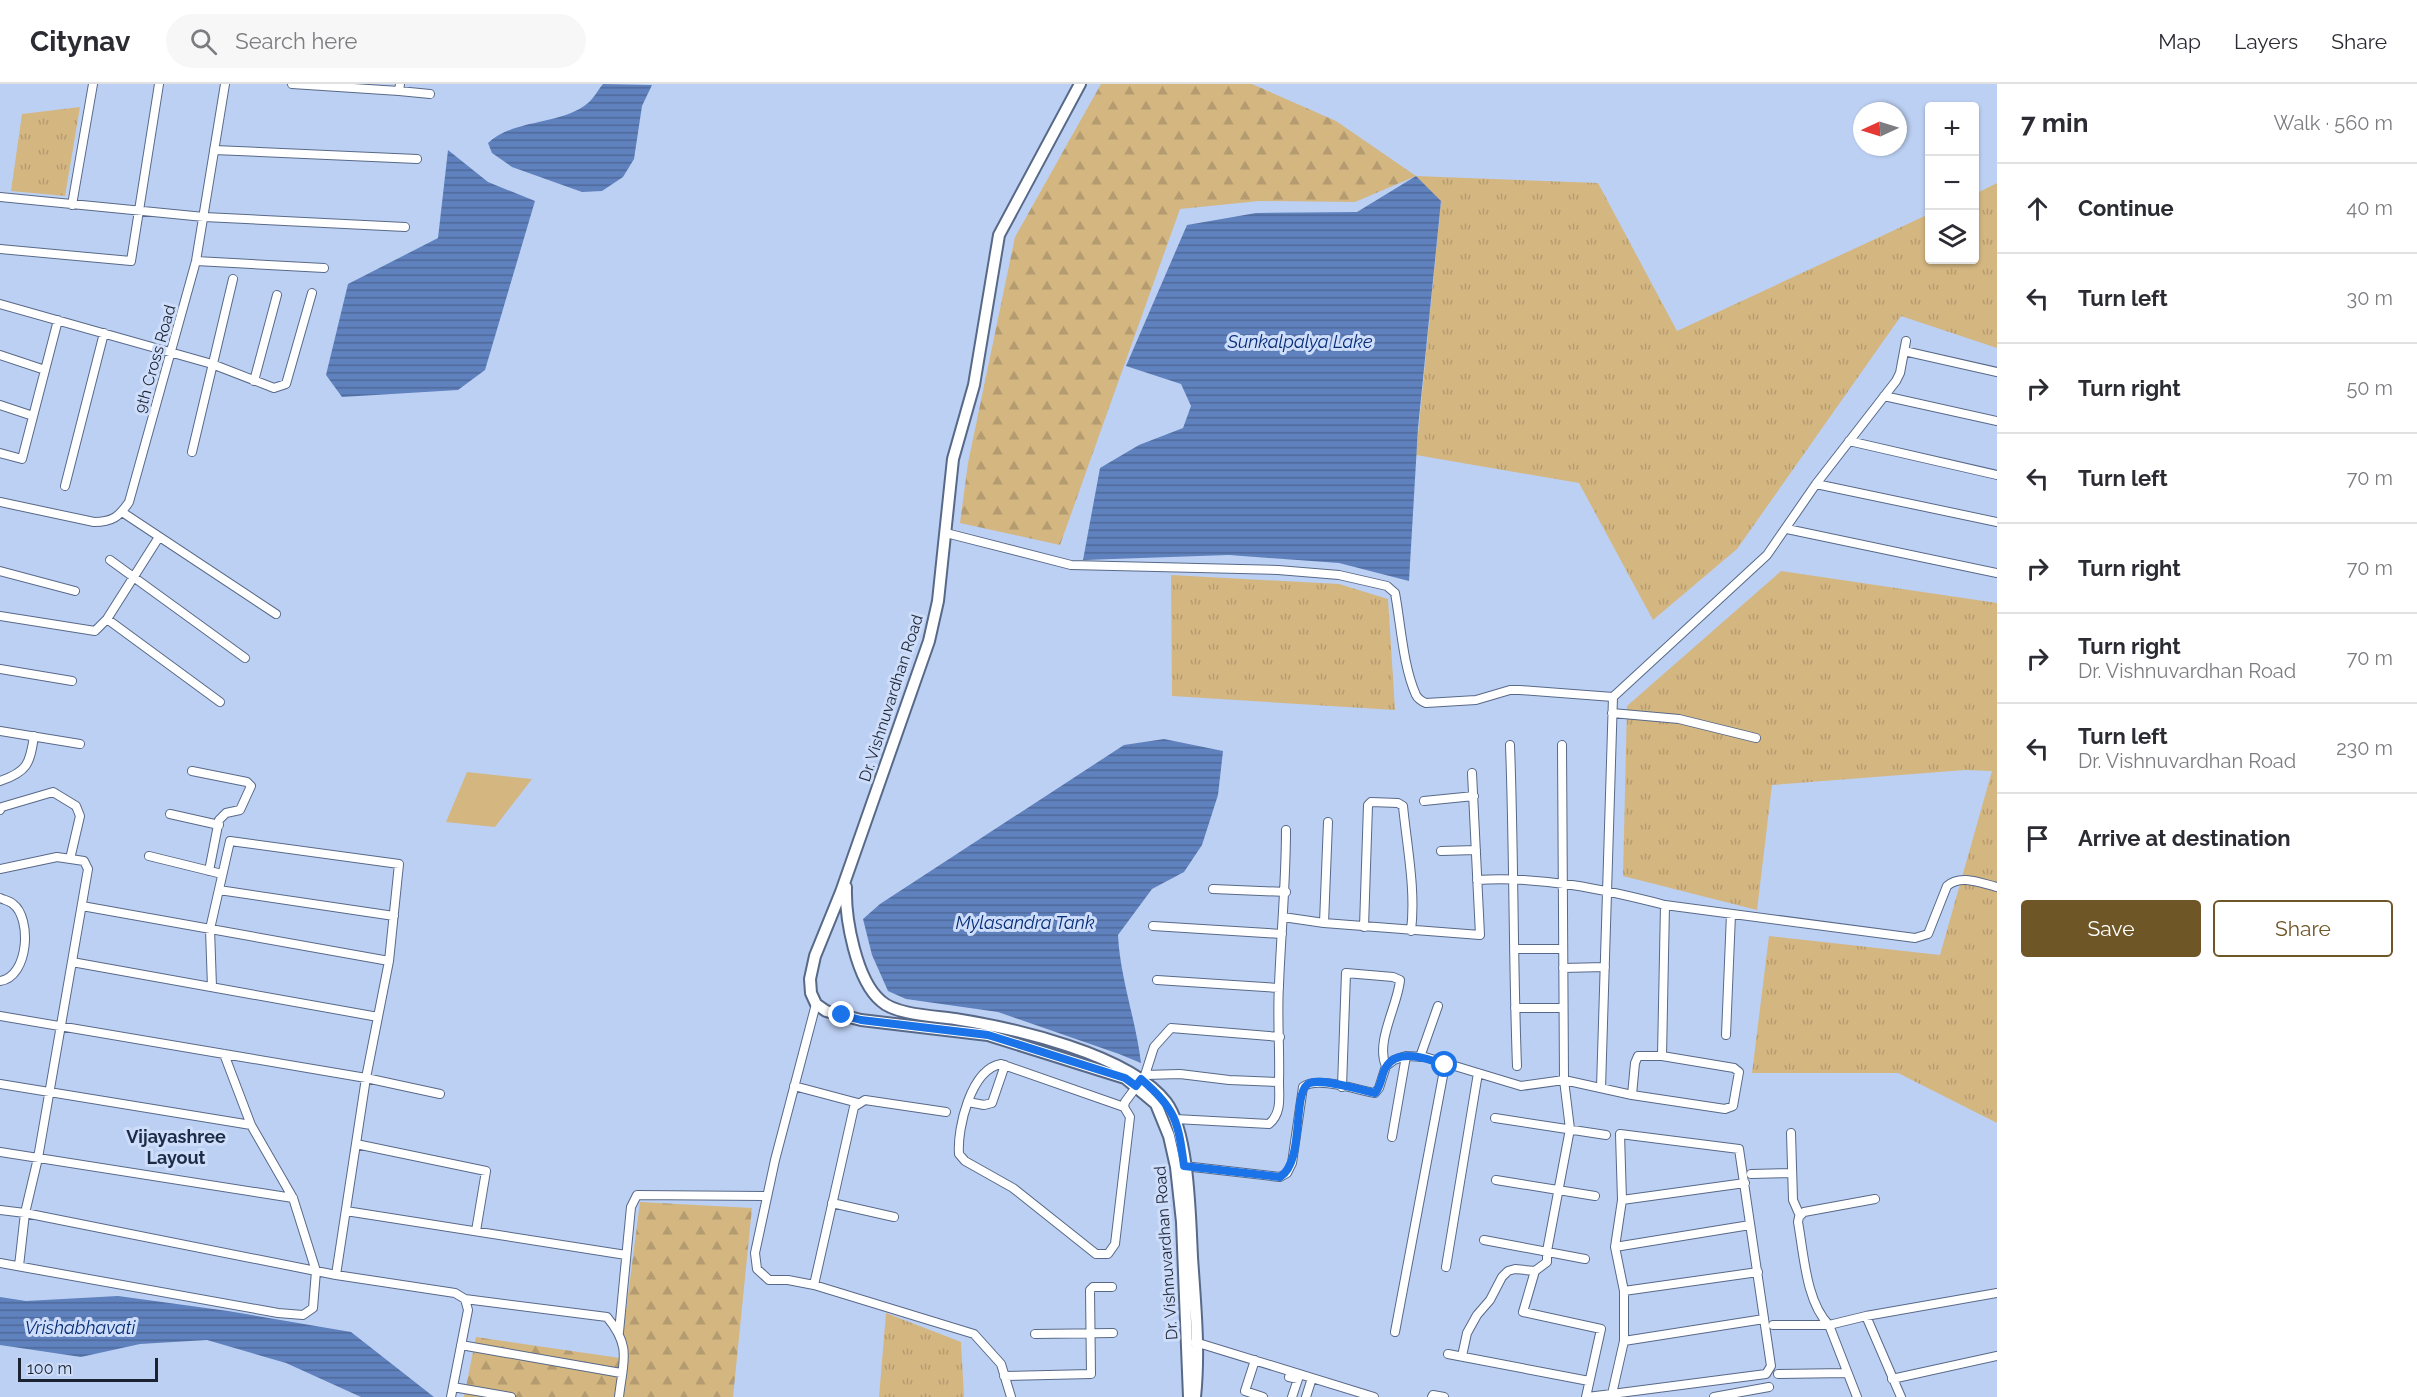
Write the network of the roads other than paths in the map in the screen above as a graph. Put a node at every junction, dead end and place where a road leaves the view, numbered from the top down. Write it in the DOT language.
graph roads {
  1 [pos="93,84"];
  2 [pos="159,84"];
  3 [pos="225,84"];
  4 [pos="292,84"];
  5 [pos="1080,84"];
  6 [pos="332,85"];
  7 [pos="399,87"];
  8 [pos="430,94"];
  9 [pos="214,150"];
  10 [pos="417,159"];
  11 [pos="0,197"];
  12 [pos="72,205"];
  13 [pos="138,210"];
  14 [pos="204,217"];
  15 [pos="405,227"];
  16 [pos="0,249"];
  17 [pos="196,261"];
  18 [pos="324,268"];
  19 [pos="233,279"];
  20 [pos="312,293"];
  21 [pos="277,295"];
  22 [pos="0,304"];
  23 [pos="58,320"];
  24 [pos="104,333"];
  25 [pos="1905,341"];
  26 [pos="1904,351"];
  27 [pos="172,352"];
  28 [pos="0,356"];
  29 [pos="212,364"];
  30 [pos="45,370"];
  31 [pos="1997,372"];
  32 [pos="254,381"];
  33 [pos="1884,396"];
  34 [pos="0,405"];
  35 [pos="33,416"];
  36 [pos="1997,421"];
  37 [pos="1849,441"];
  38 [pos="192,452"];
  39 [pos="0,453"];
  40 [pos="1997,475"];
  41 [pos="1816,484"];
  42 [pos="65,486"];
  43 [pos="0,502"];
  44 [pos="122,512"];
  45 [pos="1997,522"];
  46 [pos="1787,529"];
  47 [pos="946,533"];
  48 [pos="159,537"];
  49 [pos="110,560"];
  50 [pos="0,571"];
  51 [pos="1997,573"];
  52 [pos="133,576"];
  53 [pos="75,591"];
  54 [pos="276,614"];
  55 [pos="0,616"];
  56 [pos="107,619"];
  57 [pos="245,658"];
  58 [pos="0,669"];
  59 [pos="72,681"];
  60 [pos="1613,697"];
  61 [pos="220,702"];
  62 [pos="1612,713"];
  63 [pos="0,731"];
  64 [pos="34,736"];
  65 [pos="1756,738"];
  66 [pos="80,744"];
  67 [pos="1510,745"];
  68 [pos="1562,745"];
  69 [pos="192,771"];
  70 [pos="1472,773"];
  71 [pos="0,781"];
  72 [pos="1474,796"];
  73 [pos="1424,801"];
  74 [pos="0,810"];
  75 [pos="170,814"];
  76 [pos="1328,822"];
  77 [pos="219,825"];
  78 [pos="1286,830"];
  79 [pos="1476,850"];
  80 [pos="1441,851"];
  81 [pos="149,856"];
  82 [pos="70,858"];
  83 [pos="0,869"];
  84 [pos="209,871"];
  85 [pos="222,874"];
  86 [pos="847,874"];
  87 [pos="1515,878"];
  88 [pos="1478,880"];
  89 [pos="1562,882"];
  90 [pos="1997,887"];
  91 [pos="1213,889"];
  92 [pos="219,890"];
  93 [pos="1608,890"];
  94 [pos="1286,892"];
  95 [pos="0,898"];
  96 [pos="1665,905"];
  97 [pos="82,906"];
  98 [pos="1731,914"];
  99 [pos="394,916"];
  100 [pos="1283,917"];
  101 [pos="1324,923"];
  102 [pos="1153,926"];
  103 [pos="1364,927"];
  104 [pos="210,929"];
  105 [pos="1411,931"];
  106 [pos="1282,934"];
  107 [pos="1514,949"];
  108 [pos="1562,949"];
  109 [pos="389,961"];
  110 [pos="72,962"];
  111 [pos="1605,967"];
  112 [pos="1563,968"];
  113 [pos="1157,980"];
  114 [pos="0,981"];
  115 [pos="212,987"];
  116 [pos="1279,988"];
  117 [pos="816,1004"];
  118 [pos="1438,1006"];
  119 [pos="1515,1008"];
  120 [pos="1563,1008"];
  121 [pos="0,1016"];
  122 [pos="378,1017"];
  123 [pos="60,1027"];
  124 [pos="1726,1035"];
  125 [pos="1281,1036"];
  126 [pos="224,1054"];
  127 [pos="1406,1056"];
  128 [pos="1662,1056"];
  129 [pos="1420,1057"];
  130 [pos="1005,1065"];
  131 [pos="1445,1065"];
  132 [pos="1386,1066"];
  133 [pos="1517,1066"];
  134 [pos="1478,1073"];
  135 [pos="366,1078"];
  136 [pos="1141,1080"];
  137 [pos="1564,1080"];
  138 [pos="1279,1082"];
  139 [pos="0,1084"];
  140 [pos="794,1086"];
  141 [pos="1342,1086"];
  142 [pos="1601,1089"];
  143 [pos="49,1092"];
  144 [pos="440,1095"];
  145 [pos="1632,1095"];
  146 [pos="968,1102"];
  147 [pos="858,1103"];
  148 [pos="1124,1107"];
  149 [pos="946,1112"];
  150 [pos="1495,1118"];
  151 [pos="1175,1119"];
  152 [pos="251,1125"];
  153 [pos="1570,1129"];
  154 [pos="1791,1133"];
  155 [pos="1606,1135"];
  156 [pos="1392,1137"];
  157 [pos="356,1144"];
  158 [pos="0,1152"];
  159 [pos="38,1158"];
  160 [pos="1184,1166"];
  161 [pos="1792,1173"];
  162 [pos="1751,1174"];
  163 [pos="1496,1180"];
  164 [pos="1745,1183"];
  165 [pos="1558,1189"];
  166 [pos="767,1196"];
  167 [pos="1595,1196"];
  168 [pos="293,1198"];
  169 [pos="1875,1199"];
  170 [pos="1622,1200"];
  171 [pos="832,1203"];
  172 [pos="0,1210"];
  173 [pos="346,1211"];
  174 [pos="25,1213"];
  175 [pos="1800,1216"];
  176 [pos="894,1217"];
  177 [pos="1750,1225"];
  178 [pos="477,1231"];
  179 [pos="1484,1240"];
  180 [pos="1615,1248"];
  181 [pos="1547,1251"];
  182 [pos="626,1255"];
  183 [pos="1585,1259"];
  184 [pos="0,1263"];
  185 [pos="19,1266"];
  186 [pos="1446,1267"];
  187 [pos="316,1270"];
  188 [pos="1534,1270"];
  189 [pos="1758,1272"];
  190 [pos="336,1275"];
  191 [pos="814,1285"];
  192 [pos="1112,1287"];
  193 [pos="1624,1291"];
  194 [pos="1997,1293"];
  195 [pos="465,1299"];
  196 [pos="1866,1316"];
  197 [pos="1764,1319"];
  198 [pos="1773,1325"];
  199 [pos="1829,1325"];
  200 [pos="620,1332"];
  201 [pos="1090,1332"];
  202 [pos="1395,1332"];
  203 [pos="1113,1333"];
  204 [pos="1035,1334"];
  205 [pos="1624,1341"];
  206 [pos="1192,1342"];
  207 [pos="461,1345"];
  208 [pos="1448,1354"];
  209 [pos="1462,1356"];
  210 [pos="1997,1356"];
  211 [pos="1255,1362"];
  212 [pos="621,1373"];
  213 [pos="1847,1373"];
  214 [pos="1778,1374"];
  215 [pos="1004,1376"];
  216 [pos="1312,1378"];
  217 [pos="1892,1379"];
  218 [pos="1589,1381"];
  219 [pos="453,1387"];
  220 [pos="1769,1387"];
  221 [pos="1611,1395"];
  222 [pos="451,1397"];
  223 [pos="511,1397"];
  224 [pos="619,1397"];
  225 [pos="1011,1397"];
  226 [pos="1189,1397"];
  227 [pos="1195,1397"];
  228 [pos="1263,1397"];
  229 [pos="1292,1397"];
  230 [pos="1306,1397"];
  231 [pos="1374,1397"];
  232 [pos="1432,1397"];
  233 [pos="1444,1397"];
  234 [pos="1586,1397"];
  235 [pos="1714,1397"];
  236 [pos="1857,1397"];
  237 [pos="1901,1397"];
  1 -- 12 [label="street"];
  2 -- 13 [label="street"];
  3 -- 9 [label="street, 9th Cross Road"];
  4 -- 6 [label="street"];
  5 -- 47 [label="main road, Dr. Vishnuvardhan Road"];
  6 -- 7 [label="street"];
  7 -- 8 [label="street"];
  9 -- 10 [label="street"];
  9 -- 14 [label="street, 9th Cross Road"];
  11 -- 12 [label="street"];
  12 -- 13 [label="street"];
  13 -- 14 [label="street"];
  13 -- 16 [label="street"];
  14 -- 15 [label="street"];
  14 -- 17 [label="street, 9th Cross Road"];
  17 -- 18 [label="street"];
  17 -- 27 [label="street, 9th Cross Road"];
  19 -- 29 [label="street"];
  20 -- 32 [label="street"];
  21 -- 32 [label="street"];
  22 -- 23 [label="street"];
  23 -- 24 [label="street"];
  23 -- 30 [label="street"];
  24 -- 27 [label="street"];
  24 -- 42 [label="street"];
  25 -- 26 [label="street"];
  26 -- 31 [label="street"];
  26 -- 33 [label="street"];
  27 -- 29 [label="street"];
  27 -- 44 [label="street, 9th Cross Road"];
  28 -- 30 [label="street"];
  29 -- 32 [label="street"];
  29 -- 38 [label="street"];
  30 -- 35 [label="street"];
  33 -- 36 [label="street"];
  33 -- 37 [label="street"];
  34 -- 35 [label="street"];
  35 -- 39 [label="street"];
  37 -- 40 [label="street"];
  37 -- 41 [label="street"];
  41 -- 45 [label="street"];
  41 -- 46 [label="street"];
  43 -- 44 [label="street"];
  44 -- 48 [label="street"];
  46 -- 51 [label="street"];
  46 -- 60 [label="street"];
  47 -- 60 [label="street"];
  47 -- 86 [label="main road, Dr. Vishnuvardhan Road"];
  48 -- 52 [label="street"];
  48 -- 54 [label="street"];
  49 -- 52 [label="street"];
  50 -- 53 [label="street"];
  52 -- 56 [label="street"];
  52 -- 57 [label="street"];
  55 -- 56 [label="street"];
  56 -- 61 [label="street"];
  58 -- 59 [label="street"];
  60 -- 62 [label="street"];
  62 -- 65 [label="street"];
  62 -- 93 [label="street"];
  63 -- 64 [label="street"];
  64 -- 66 [label="street"];
  64 -- 71 [label="street"];
  67 -- 87 [label="street"];
  68 -- 89 [label="street"];
  69 -- 77 [label="street"];
  70 -- 72 [label="street"];
  72 -- 73 [label="street"];
  72 -- 79 [label="street"];
  74 -- 82 [label="street"];
  75 -- 77 [label="street"];
  76 -- 101 [label="street"];
  77 -- 84 [label="street"];
  78 -- 94 [label="street"];
  79 -- 80 [label="street"];
  79 -- 88 [label="street"];
  81 -- 84 [label="street"];
  82 -- 83 [label="street"];
  82 -- 97 [label="street"];
  84 -- 85 [label="street"];
  85 -- 92 [label="street"];
  85 -- 99 [label="street"];
  86 -- 117 [label="main road, Dr. Vishnuvardhan Road"];
  86 -- 136 [label="main road, Dr. Vishnuvardhan Road"];
  87 -- 88 [label="street"];
  87 -- 89 [label="street"];
  87 -- 107 [label="street"];
  88 -- 105 [label="street"];
  89 -- 93 [label="street"];
  89 -- 108 [label="street"];
  90 -- 98 [label="street"];
  91 -- 94 [label="street"];
  92 -- 99 [label="street"];
  92 -- 104 [label="street"];
  93 -- 96 [label="street"];
  93 -- 111 [label="street"];
  94 -- 100 [label="street"];
  95 -- 114 [label="street"];
  96 -- 98 [label="street"];
  96 -- 128 [label="street"];
  97 -- 104 [label="street"];
  97 -- 110 [label="street"];
  98 -- 124 [label="street"];
  99 -- 109 [label="street"];
  100 -- 101 [label="street"];
  100 -- 106 [label="street"];
  101 -- 103 [label="street"];
  102 -- 106 [label="street"];
  103 -- 105 [label="street"];
  103 -- 105 [label="street"];
  104 -- 109 [label="street"];
  104 -- 115 [label="street"];
  106 -- 116 [label="street"];
  107 -- 108 [label="street"];
  107 -- 119 [label="street"];
  108 -- 112 [label="street"];
  109 -- 122 [label="street"];
  110 -- 115 [label="street"];
  110 -- 123 [label="street"];
  111 -- 112 [label="street"];
  111 -- 142 [label="street"];
  112 -- 120 [label="street"];
  113 -- 116 [label="street"];
  115 -- 122 [label="street"];
  116 -- 125 [label="street"];
  117 -- 136 [label="main road, Dr. Vishnuvardhan Road"];
  117 -- 140 [label="street"];
  118 -- 129 [label="street"];
  119 -- 120 [label="street"];
  119 -- 133 [label="street"];
  120 -- 137 [label="street"];
  121 -- 123 [label="street"];
  122 -- 135 [label="street"];
  123 -- 126 [label="street"];
  123 -- 143 [label="street"];
  125 -- 136 [label="street"];
  125 -- 138 [label="street"];
  126 -- 135 [label="street"];
  126 -- 152 [label="street"];
  127 -- 129 [label="street"];
  127 -- 132 [label="street"];
  127 -- 156 [label="street"];
  128 -- 145 [label="street"];
  128 -- 145 [label="street"];
  129 -- 131 [label="street"];
  130 -- 146 [label="street"];
  130 -- 146 [label="street"];
  130 -- 148 [label="street"];
  131 -- 134 [label="street"];
  131 -- 202 [label="street"];
  132 -- 141 [label="street"];
  132 -- 141 [label="street"];
  134 -- 137 [label="street"];
  134 -- 186 [label="street"];
  135 -- 144 [label="street"];
  135 -- 157 [label="street"];
  136 -- 138 [label="street"];
  136 -- 148 [label="street"];
  136 -- 151 [label="main road, Dr. Vishnuvardhan Road"];
  136 -- 206 [label="main road, Dr. Vishnuvardhan Road"];
  137 -- 142 [label="street"];
  137 -- 153 [label="street"];
  138 -- 151 [label="street"];
  139 -- 143 [label="street"];
  140 -- 147 [label="street"];
  140 -- 166 [label="street"];
  141 -- 160 [label="street"];
  142 -- 145 [label="street"];
  143 -- 152 [label="street"];
  143 -- 159 [label="street"];
  146 -- 148 [label="street"];
  147 -- 149 [label="street"];
  147 -- 171 [label="street"];
  150 -- 153 [label="street"];
  151 -- 160 [label="main road, Dr. Vishnuvardhan Road"];
  152 -- 168 [label="street"];
  153 -- 155 [label="street"];
  153 -- 165 [label="street"];
  154 -- 161 [label="street"];
  157 -- 173 [label="street"];
  157 -- 178 [label="street"];
  158 -- 159 [label="street"];
  159 -- 168 [label="street"];
  159 -- 174 [label="street"];
  160 -- 206 [label="main road, Dr. Vishnuvardhan Road"];
  161 -- 162 [label="street"];
  161 -- 175 [label="street"];
  163 -- 165 [label="street"];
  164 -- 170 [label="street"];
  164 -- 170 [label="street"];
  164 -- 177 [label="street"];
  165 -- 167 [label="street"];
  165 -- 181 [label="street"];
  166 -- 182 [label="street"];
  166 -- 191 [label="street"];
  168 -- 187 [label="street"];
  169 -- 175 [label="street"];
  170 -- 180 [label="street"];
  171 -- 176 [label="street"];
  171 -- 191 [label="street"];
  172 -- 174 [label="street"];
  173 -- 178 [label="street"];
  173 -- 190 [label="street"];
  174 -- 185 [label="street"];
  174 -- 187 [label="street"];
  175 -- 199 [label="street"];
  177 -- 180 [label="street"];
  177 -- 189 [label="street"];
  178 -- 182 [label="street"];
  179 -- 181 [label="street"];
  180 -- 193 [label="street"];
  181 -- 183 [label="street"];
  181 -- 188 [label="street"];
  182 -- 200 [label="street"];
  184 -- 185 [label="street"];
  185 -- 187 [label="street"];
  187 -- 190 [label="street"];
  188 -- 209 [label="street"];
  188 -- 218 [label="street"];
  189 -- 193 [label="street"];
  189 -- 197 [label="street"];
  190 -- 195 [label="street"];
  191 -- 215 [label="street"];
  192 -- 201 [label="street"];
  193 -- 205 [label="street"];
  194 -- 196 [label="street"];
  195 -- 200 [label="street"];
  195 -- 207 [label="street"];
  196 -- 199 [label="street"];
  196 -- 217 [label="street"];
  197 -- 205 [label="street"];
  197 -- 221 [label="street"];
  198 -- 199 [label="street"];
  199 -- 213 [label="street"];
  200 -- 212 [label="street"];
  201 -- 203 [label="street"];
  201 -- 204 [label="street"];
  201 -- 215 [label="street"];
  205 -- 221 [label="street"];
  206 -- 211 [label="street"];
  206 -- 226 [label="main road, Dr. Vishnuvardhan Road"];
  206 -- 227 [label="main road, Dr. Vishnuvardhan Road"];
  207 -- 212 [label="street"];
  207 -- 219 [label="street"];
  208 -- 209 [label="street"];
  209 -- 218 [label="street"];
  210 -- 217 [label="street"];
  211 -- 216 [label="street"];
  211 -- 228 [label="street"];
  211 -- 229 [label="street"];
  212 -- 224 [label="street"];
  213 -- 214 [label="street"];
  213 -- 236 [label="street"];
  215 -- 225 [label="street"];
  216 -- 230 [label="street"];
  216 -- 231 [label="street"];
  217 -- 237 [label="street"];
  218 -- 234 [label="street"];
  219 -- 222 [label="street"];
  219 -- 223 [label="street"];
  220 -- 235 [label="street"];
  221 -- 234 [label="street"];
  232 -- 233 [label="street"];
}
